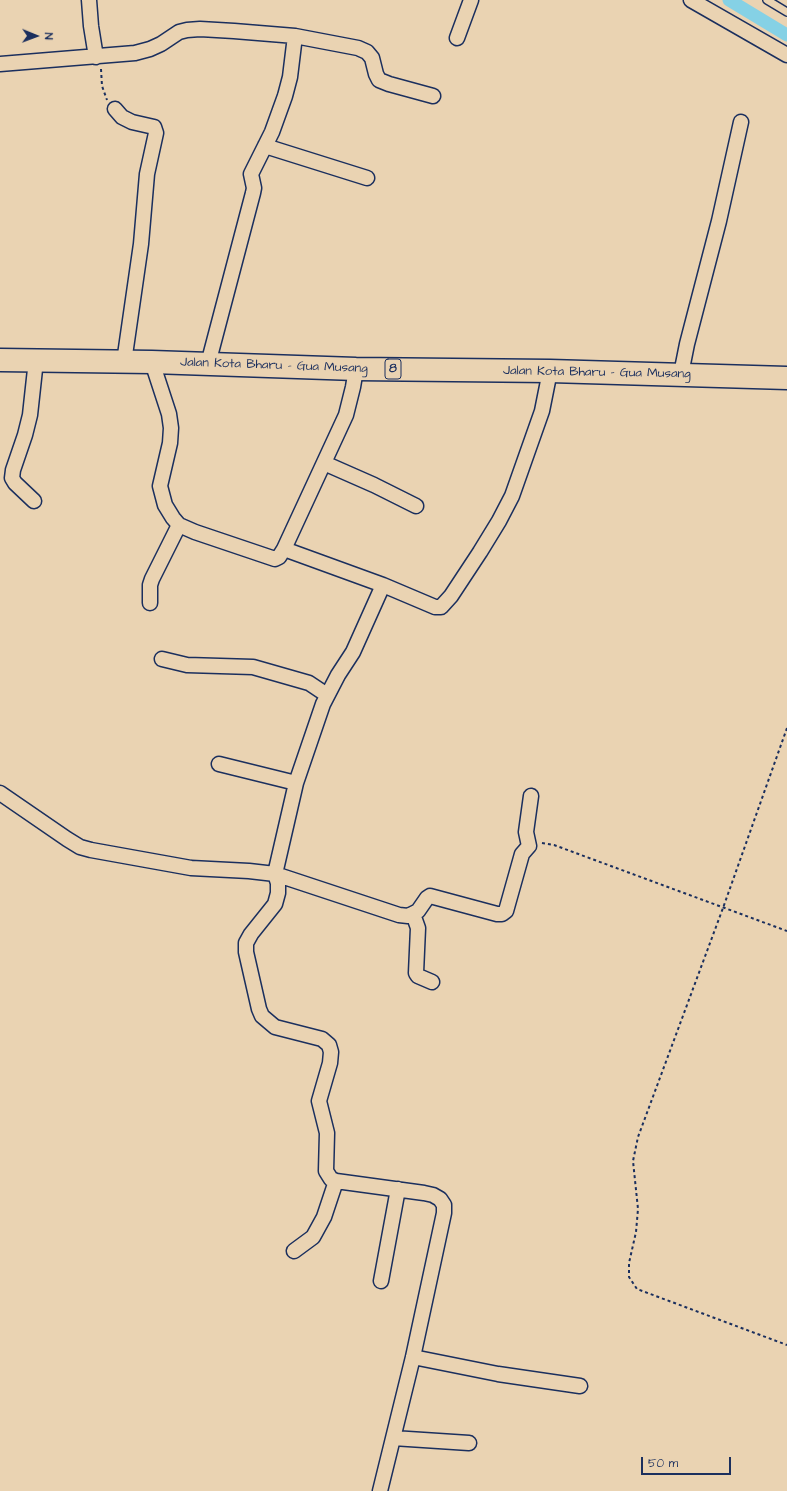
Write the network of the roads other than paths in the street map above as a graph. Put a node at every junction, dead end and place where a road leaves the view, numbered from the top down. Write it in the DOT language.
graph roads {
  1 [pos="89,0"];
  2 [pos="471,0"];
  3 [pos="691,0"];
  4 [pos="767,0"];
  5 [pos="787,12"];
  6 [pos="295,36"];
  7 [pos="457,38"];
  8 [pos="787,55"];
  9 [pos="96,57"];
  10 [pos="0,64"];
  11 [pos="433,96"];
  12 [pos="114,109"];
  13 [pos="741,122"];
  14 [pos="265,146"];
  15 [pos="367,178"];
  16 [pos="0,360"];
  17 [pos="36,360"];
  18 [pos="124,362"];
  19 [pos="152,362"];
  20 [pos="208,364"];
  21 [pos="356,369"];
  22 [pos="550,371"];
  23 [pos="681,374"];
  24 [pos="787,378"];
  25 [pos="324,463"];
  26 [pos="34,501"];
  27 [pos="416,506"];
  28 [pos="179,525"];
  29 [pos="284,549"];
  30 [pos="383,585"];
  31 [pos="150,603"];
  32 [pos="162,659"];
  33 [pos="327,695"];
  34 [pos="220,764"];
  35 [pos="296,783"];
  36 [pos="0,793"];
  37 [pos="531,796"];
  38 [pos="275,874"];
  39 [pos="413,914"];
  40 [pos="432,982"];
  41 [pos="336,1181"];
  42 [pos="398,1189"];
  43 [pos="294,1251"];
  44 [pos="381,1281"];
  45 [pos="413,1358"];
  46 [pos="580,1386"];
  47 [pos="394,1438"];
  48 [pos="469,1443"];
  49 [pos="380,1491"];
  1 -- 9 [label="street"];
  2 -- 7 [label="street"];
  3 -- 8 [label="street"];
  4 -- 5 [label="lane"];
  6 -- 9 [label="street"];
  6 -- 11 [label="street"];
  6 -- 14 [label="street"];
  9 -- 10 [label="street"];
  12 -- 18 [label="street"];
  13 -- 23 [label="street"];
  14 -- 15 [label="street"];
  14 -- 20 [label="street"];
  16 -- 17 [label="main road, Jalan Kota Bharu – Gua Musang / 8"];
  17 -- 18 [label="main road, Jalan Kota Bharu – Gua Musang / 8"];
  17 -- 26 [label="street"];
  18 -- 19 [label="main road, Jalan Kota Bharu – Gua Musang / 8"];
  19 -- 20 [label="main road, Jalan Kota Bharu – Gua Musang / 8"];
  19 -- 28 [label="street"];
  20 -- 21 [label="main road, Jalan Kota Bharu – Gua Musang / 8"];
  21 -- 22 [label="main road, Jalan Kota Bharu – Gua Musang / 8"];
  21 -- 25 [label="street"];
  22 -- 23 [label="main road, Jalan Kota Bharu – Gua Musang / 8"];
  22 -- 30 [label="street"];
  23 -- 24 [label="main road, Jalan Kota Bharu – Gua Musang / 8"];
  25 -- 27 [label="street"];
  25 -- 29 [label="street"];
  28 -- 29 [label="street"];
  28 -- 31 [label="street"];
  29 -- 30 [label="street"];
  30 -- 33 [label="street"];
  32 -- 33 [label="street"];
  33 -- 35 [label="street"];
  34 -- 35 [label="street"];
  35 -- 38 [label="street"];
  36 -- 38 [label="street"];
  37 -- 39 [label="street"];
  38 -- 39 [label="street"];
  38 -- 41 [label="street"];
  39 -- 40 [label="street"];
  41 -- 42 [label="street"];
  41 -- 43 [label="street"];
  42 -- 44 [label="street"];
  42 -- 45 [label="street"];
  45 -- 46 [label="street"];
  45 -- 47 [label="street"];
  47 -- 48 [label="street"];
  47 -- 49 [label="street"];
}
